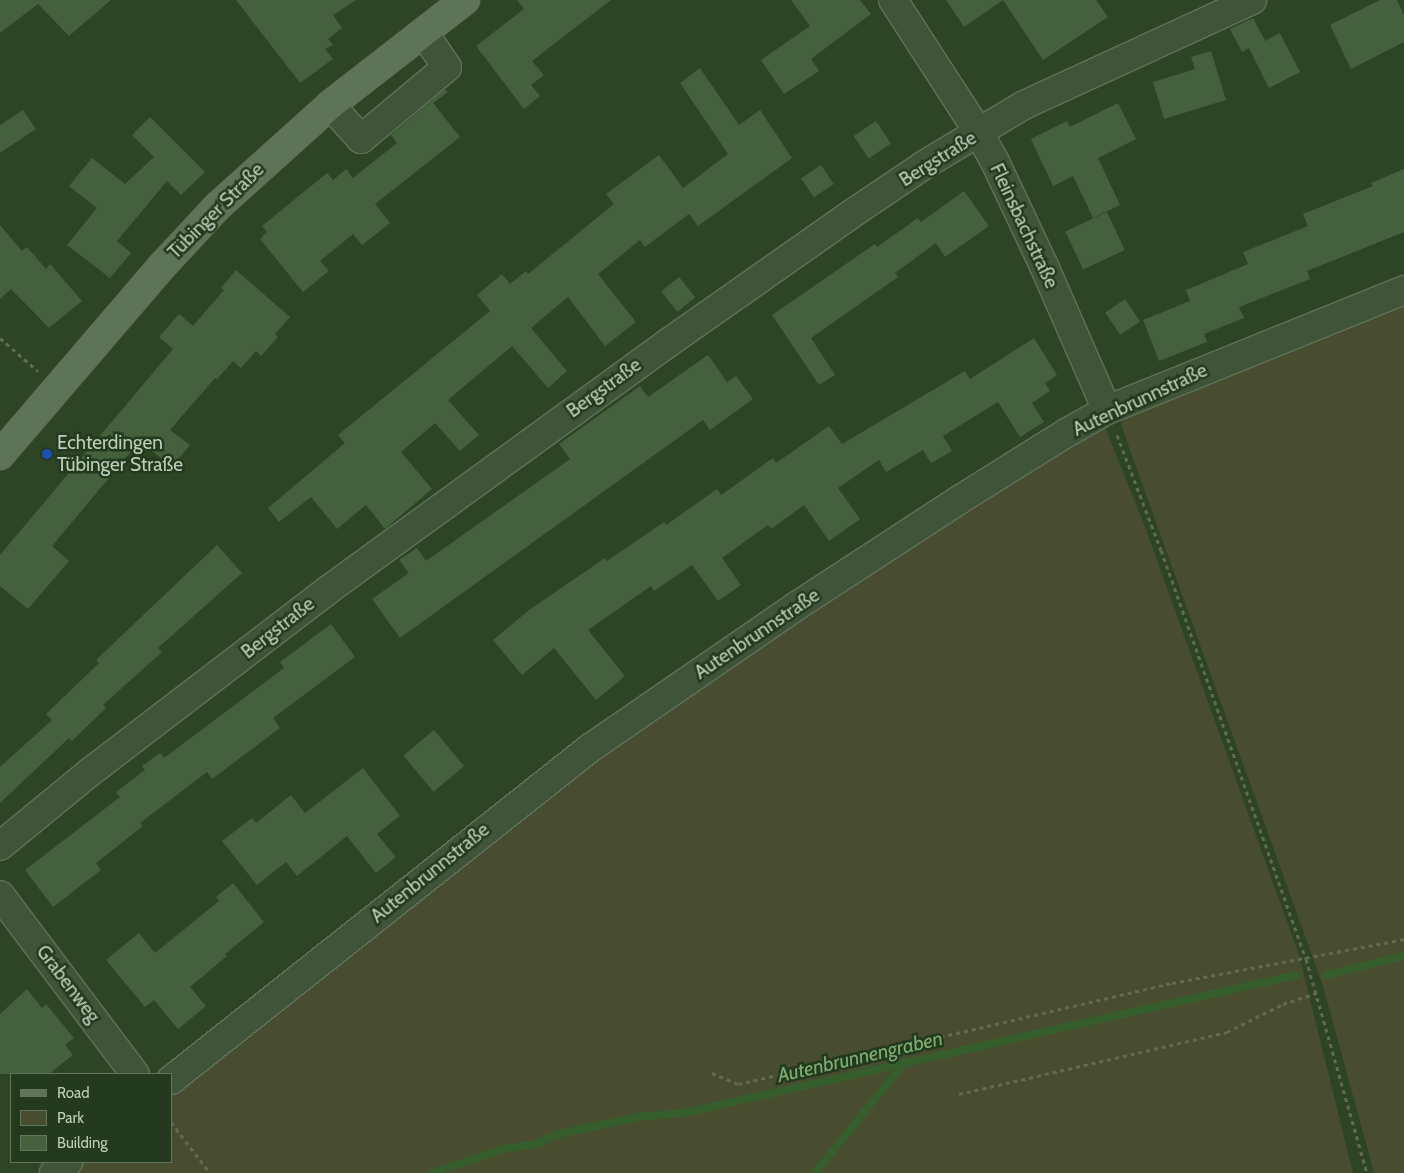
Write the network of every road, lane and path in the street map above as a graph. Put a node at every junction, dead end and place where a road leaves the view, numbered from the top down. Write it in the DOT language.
graph roads {
  1 [pos="893,0"];
  2 [pos="1252,0"];
  3 [pos="458,2"];
  4 [pos="423,32"];
  5 [pos="330,105"];
  6 [pos="979,133"];
  7 [pos="1404,290"];
  8 [pos="0,338"];
  9 [pos="58,388"];
  10 [pos="1107,410"];
  11 [pos="0,455"];
  12 [pos="0,846"];
  13 [pos="0,895"];
  14 [pos="1404,939"];
  15 [pos="1306,959"];
  16 [pos="1316,993"];
  17 [pos="134,1073"];
  18 [pos="712,1073"];
  19 [pos="172,1079"];
  20 [pos="959,1094"];
  21 [pos="172,1123"];
  22 [pos="67,1163"];
  23 [pos="54,1173"];
  24 [pos="210,1173"];
  25 [pos="1368,1173"];
  1 -- 6 [label="street, Fleinsbachstraße"];
  2 -- 6 [label="street, Bergstraße"];
  3 -- 4 [label="main road, Tübinger Straße"];
  4 -- 5 [label="main road, Tübinger Straße"];
  4 -- 5 [label="street"];
  5 -- 9 [label="main road, Tübinger Straße"];
  6 -- 10 [label="street, Fleinsbachstraße"];
  6 -- 12 [label="street, Bergstraße"];
  7 -- 10 [label="street, Autenbrunnstraße"];
  8 -- 9 [label="path"];
  9 -- 11 [label="main road, Tübinger Straße"];
  10 -- 15 [label="path"];
  10 -- 19 [label="street, Autenbrunnstraße"];
  13 -- 17 [label="street, Grabenweg"];
  14 -- 15 [label="path"];
  15 -- 16 [label="path"];
  15 -- 18 [label="path"];
  16 -- 20 [label="path"];
  16 -- 25 [label="path"];
  21 -- 24 [label="path"];
  22 -- 23 [label="street"];
}
